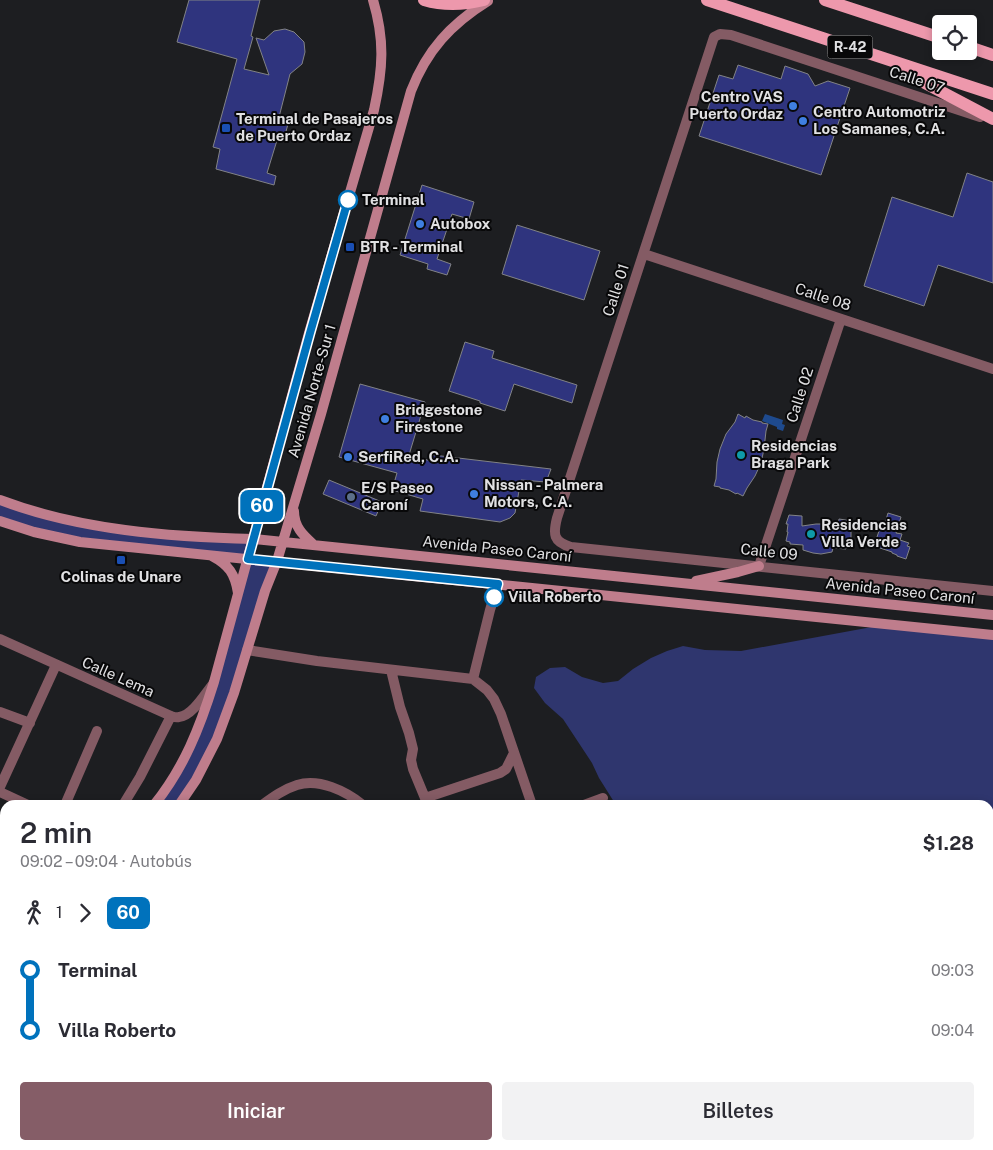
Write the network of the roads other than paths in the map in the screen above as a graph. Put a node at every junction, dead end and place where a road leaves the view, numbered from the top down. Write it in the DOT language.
graph roads {
  1 [pos="373,0"];
  2 [pos="424,0"];
  3 [pos="484,0"];
  4 [pos="489,0"];
  5 [pos="707,0"];
  6 [pos="825,0"];
  7 [pos="716,35"];
  8 [pos="932,35"];
  9 [pos="852,48"];
  10 [pos="977,50"];
  11 [pos="993,55"];
  12 [pos="993,94"];
  13 [pos="993,120"];
  14 [pos="644,254"];
  15 [pos="841,319"];
  16 [pos="993,369"];
  17 [pos="0,500"];
  18 [pos="294,505"];
  19 [pos="0,521"];
  20 [pos="254,539"];
  21 [pos="283,542"];
  22 [pos="314,545"];
  23 [pos="571,547"];
  24 [pos="209,555"];
  25 [pos="248,559"];
  26 [pos="277,562"];
  27 [pos="297,564"];
  28 [pos="758,566"];
  29 [pos="684,583"];
  30 [pos="498,584"];
  31 [pos="265,591"];
  32 [pos="993,591"];
  33 [pos="239,596"];
  34 [pos="993,616"];
  35 [pos="993,635"];
  36 [pos="0,639"];
  37 [pos="246,650"];
  38 [pos="56,665"];
  39 [pos="391,670"];
  40 [pos="473,679"];
  41 [pos="214,682"];
  42 [pos="0,712"];
  43 [pos="171,716"];
  44 [pos="30,723"];
  45 [pos="97,731"];
  46 [pos="514,753"];
  47 [pos="0,788"];
  48 [pos="0,792"];
  49 [pos="603,798"];
  50 [pos="17,800"];
  51 [pos="67,800"];
  52 [pos="126,800"];
  53 [pos="158,800"];
  54 [pos="182,800"];
  55 [pos="270,800"];
  56 [pos="354,800"];
  57 [pos="425,800"];
  58 [pos="431,800"];
  59 [pos="530,800"];
  60 [pos="598,800"];
  1 -- 20 [label="street, Avenida Norte-Sur 1"];
  2 -- 3 [label="main road"];
  4 -- 18 [label="street, Avenida Norte-Sur 1"];
  5 -- 9 [label="main road, R-42"];
  6 -- 8 [label="main road, R-42"];
  7 -- 13 [label="street, Calle 07"];
  7 -- 14 [label="street, Calle 01"];
  9 -- 12 [label="main road, R-42"];
  9 -- 13 [label="main road"];
  10 -- 11 [label="main road"];
  14 -- 15 [label="street, Calle 08"];
  14 -- 23 [label="street, Calle 01"];
  15 -- 16 [label="street, Calle 08"];
  15 -- 28 [label="street, Calle 02"];
  17 -- 20 [label="street, Avenida Paseo Caroní"];
  18 -- 21 [label="street, Avenida Norte-Sur 1"];
  18 -- 22 [label="street"];
  19 -- 24 [label="street"];
  20 -- 21 [label="street, Avenida Paseo Caroní"];
  20 -- 25 [label="street, Avenida Norte-Sur 1"];
  21 -- 22 [label="street, Avenida Paseo Caroní"];
  21 -- 26 [label="street, Avenida Norte-Sur 1"];
  22 -- 29 [label="street, Avenida Paseo Caroní"];
  23 -- 28 [label="street, Calle 09"];
  24 -- 25 [label="street"];
  24 -- 33 [label="street"];
  25 -- 26 [label="street"];
  25 -- 33 [label="street, Avenida Norte-Sur 1"];
  26 -- 27 [label="street"];
  26 -- 31 [label="street, Avenida Norte-Sur 1"];
  27 -- 30 [label="street"];
  27 -- 31 [label="street"];
  28 -- 29 [label="street"];
  28 -- 32 [label="street, Calle 09"];
  29 -- 34 [label="street, Avenida Paseo Caroní"];
  30 -- 35 [label="street"];
  30 -- 40 [label="street"];
  31 -- 37 [label="street, Avenida Norte-Sur 1"];
  33 -- 41 [label="street, Avenida Norte-Sur 1"];
  36 -- 38 [label="street, Calle Lema"];
  37 -- 39 [label="street"];
  37 -- 54 [label="street, Avenida Norte-Sur 1"];
  38 -- 43 [label="street, Calle Lema"];
  38 -- 44 [label="street"];
  39 -- 40 [label="street"];
  39 -- 57 [label="street"];
  40 -- 46 [label="street"];
  41 -- 43 [label="street"];
  41 -- 53 [label="street, Avenida Norte-Sur 1"];
  42 -- 44 [label="street"];
  43 -- 52 [label="street"];
  44 -- 47 [label="street"];
  45 -- 51 [label="street"];
  46 -- 58 [label="street"];
  46 -- 59 [label="street"];
  48 -- 50 [label="street"];
  49 -- 60 [label="street"];
  55 -- 56 [label="street"];
}
